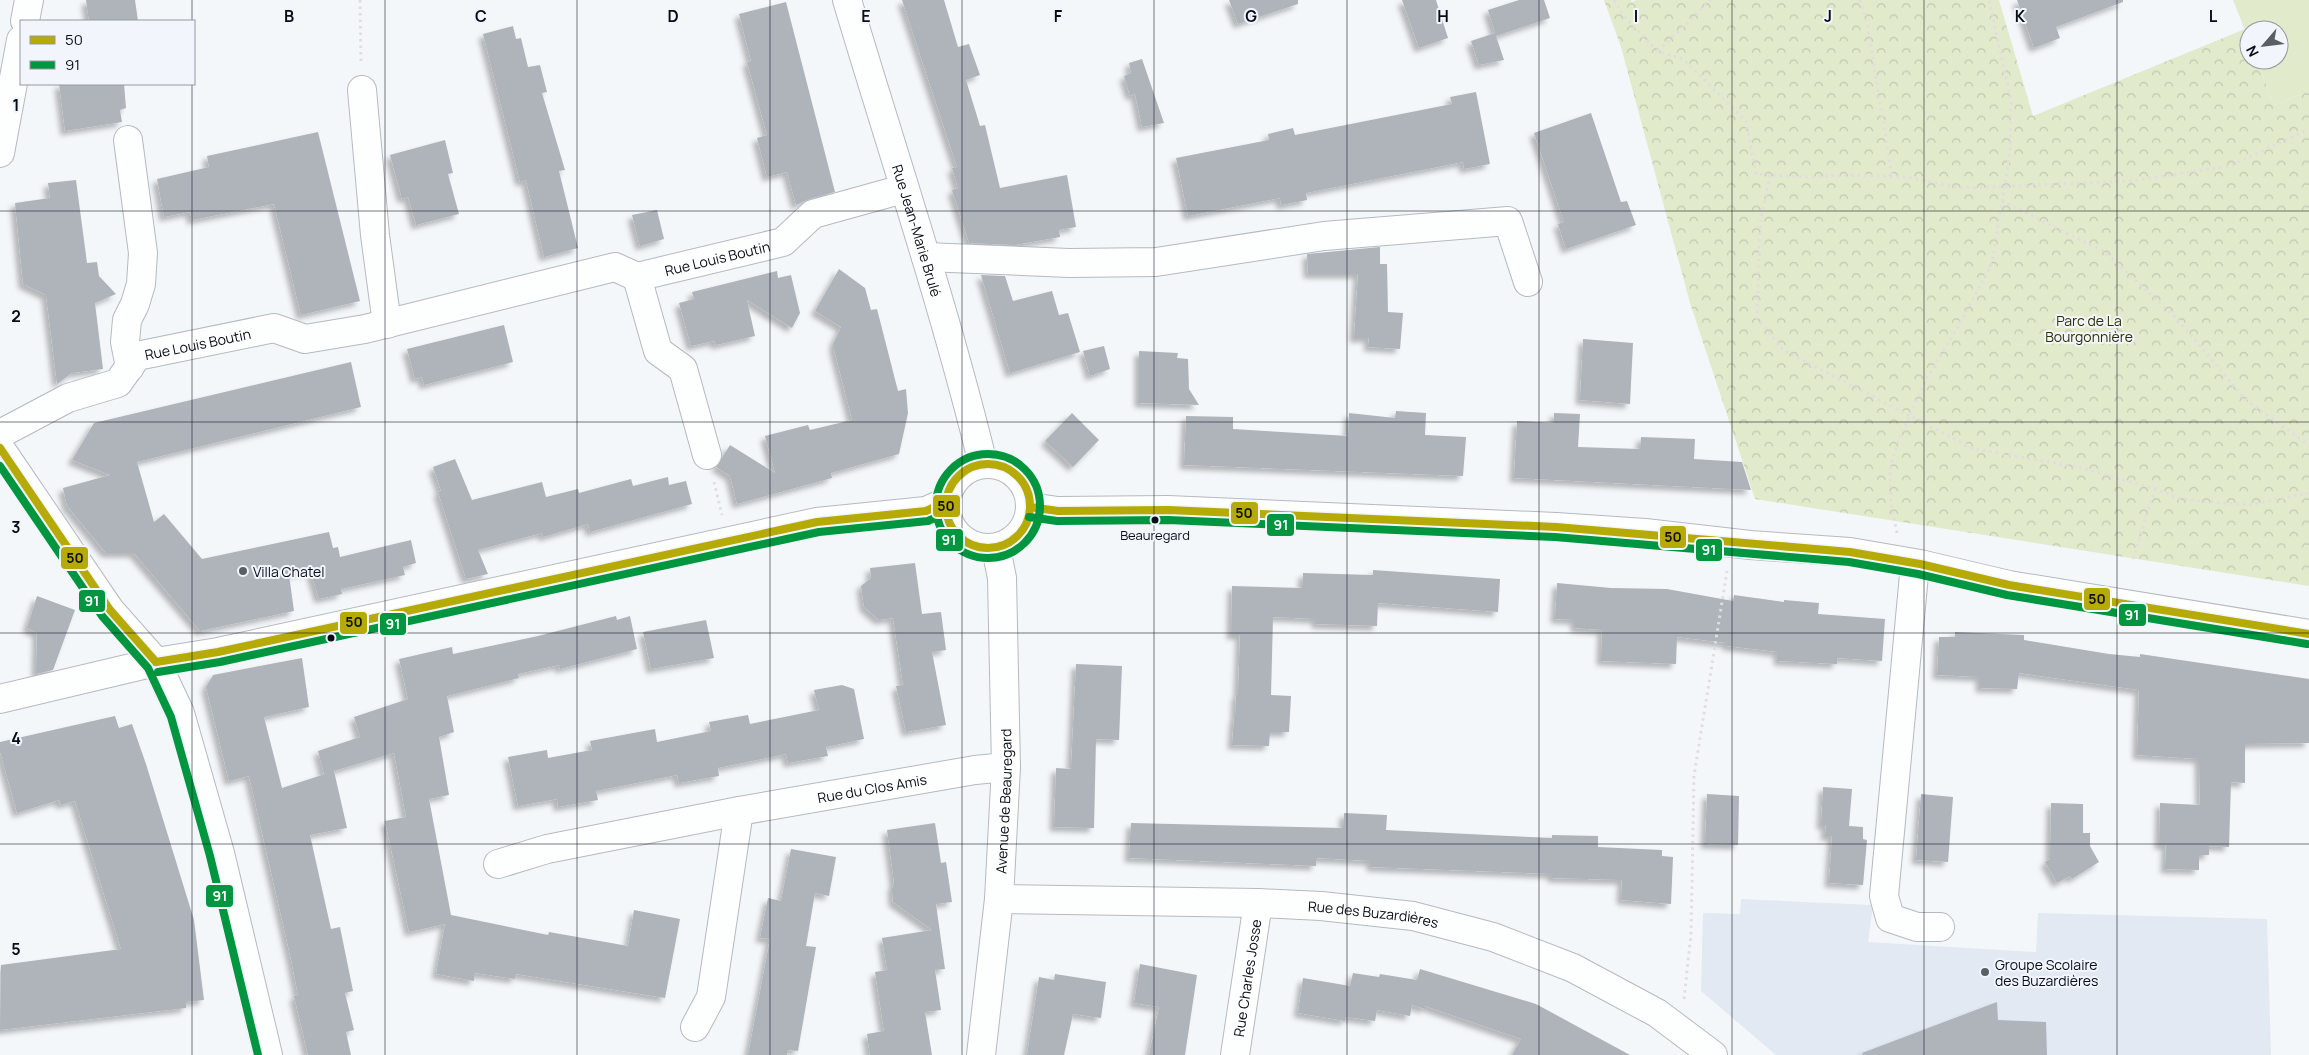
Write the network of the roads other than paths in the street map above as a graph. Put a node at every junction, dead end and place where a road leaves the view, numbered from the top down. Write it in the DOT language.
graph roads {
  1 [pos="29,0"];
  2 [pos="847,0"];
  3 [pos="25,20"];
  4 [pos="20,45"];
  5 [pos="362,90"];
  6 [pos="128,140"];
  7 [pos="0,153"];
  8 [pos="903,189"];
  9 [pos="926,257"];
  10 [pos="638,277"];
  11 [pos="1528,282"];
  12 [pos="387,324"];
  13 [pos="130,367"];
  14 [pos="0,434"];
  15 [pos="0,448"];
  16 [pos="983,464"];
  17 [pos="710,467"];
  18 [pos="946,502"];
  19 [pos="1030,507"];
  20 [pos="996,548"];
  21 [pos="1907,562"];
  22 [pos="2309,634"];
  23 [pos="156,662"];
  24 [pos="0,699"];
  25 [pos="1006,767"];
  26 [pos="739,811"];
  27 [pos="498,864"];
  28 [pos="999,899"];
  29 [pos="1258,902"];
  30 [pos="1940,927"];
  31 [pos="695,1027"];
  32 [pos="268,1055"];
  33 [pos="981,1055"];
  34 [pos="1235,1055"];
  35 [pos="1713,1055"];
  1 -- 3 [label="street"];
  2 -- 8 [label="street, Rue Jean-Marie Brulé"];
  4 -- 7 [label="street"];
  5 -- 12 [label="street"];
  6 -- 13 [label="street"];
  8 -- 9 [label="street, Rue Jean-Marie Brulé"];
  8 -- 10 [label="street, Rue Louis Boutin"];
  9 -- 11 [label="street"];
  9 -- 16 [label="street, Rue Jean-Marie Brulé"];
  10 -- 12 [label="street, Rue Louis Boutin"];
  10 -- 17 [label="street"];
  12 -- 13 [label="street, Rue Louis Boutin"];
  13 -- 14 [label="street, Rue Louis Boutin"];
  15 -- 23 [label="street"];
  16 -- 18 [label="street"];
  16 -- 19 [label="street"];
  18 -- 20 [label="street"];
  18 -- 23 [label="street"];
  19 -- 20 [label="street"];
  19 -- 21 [label="street"];
  20 -- 25 [label="street, Avenue de Beauregard"];
  21 -- 22 [label="street"];
  21 -- 30 [label="street"];
  23 -- 24 [label="street"];
  23 -- 32 [label="street"];
  25 -- 26 [label="street, Rue du Clos Amis"];
  25 -- 28 [label="street, Avenue de Beauregard"];
  26 -- 27 [label="street, Rue du Clos Amis"];
  26 -- 31 [label="street"];
  28 -- 29 [label="street, Rue des Buzardières"];
  28 -- 33 [label="street, Avenue de Beauregard"];
  29 -- 34 [label="street, Rue Charles Josse"];
  29 -- 35 [label="street, Rue des Buzardières"];
}
